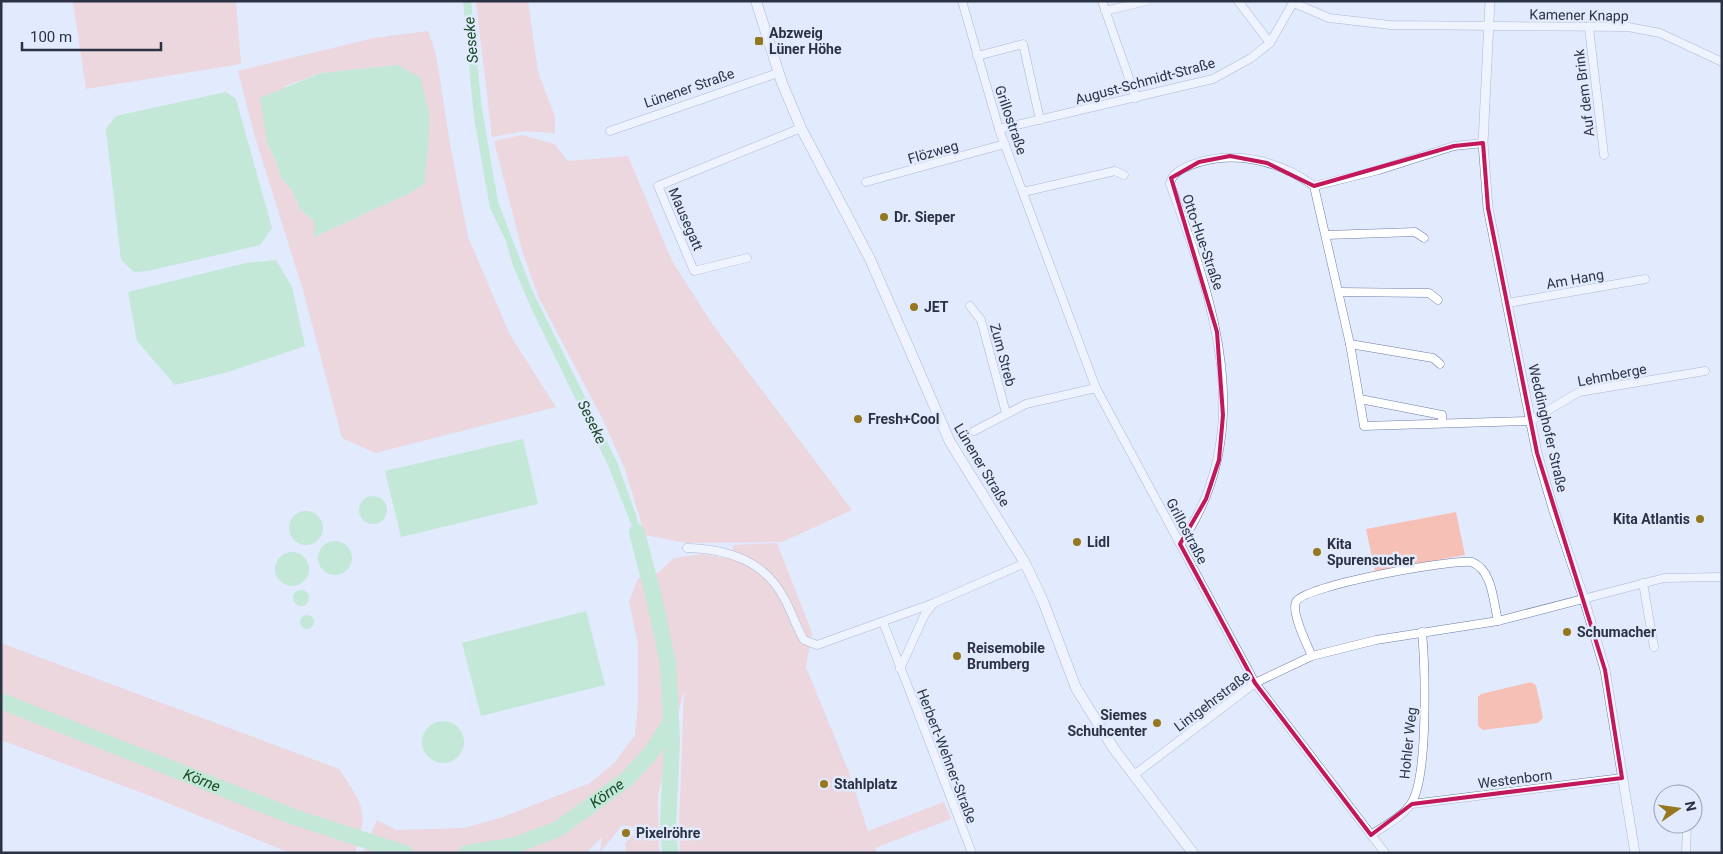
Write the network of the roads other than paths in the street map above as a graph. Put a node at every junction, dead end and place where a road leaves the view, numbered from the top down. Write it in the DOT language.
graph roads {
  1 [pos="756,1"];
  2 [pos="962,1"];
  3 [pos="1102,1"];
  4 [pos="1146,1"];
  5 [pos="1238,1"];
  6 [pos="1490,1"];
  7 [pos="1294,2"];
  8 [pos="1105,10"];
  9 [pos="1489,26"];
  10 [pos="1589,28"];
  11 [pos="1270,43"];
  12 [pos="977,56"];
  13 [pos="1722,62"];
  14 [pos="778,73"];
  15 [pos="1136,98"];
  16 [pos="1040,120"];
  17 [pos="801,128"];
  18 [pos="999,129"];
  19 [pos="610,131"];
  20 [pos="1483,143"];
  21 [pos="1005,144"];
  22 [pos="1604,155"];
  23 [pos="1124,175"];
  24 [pos="866,182"];
  25 [pos="1314,186"];
  26 [pos="1023,192"];
  27 [pos="1326,235"];
  28 [pos="1424,238"];
  29 [pos="747,258"];
  30 [pos="1646,279"];
  31 [pos="1339,292"];
  32 [pos="1438,300"];
  33 [pos="1508,303"];
  34 [pos="970,306"];
  35 [pos="1350,344"];
  36 [pos="1440,364"];
  37 [pos="1706,371"];
  38 [pos="1096,388"];
  39 [pos="1360,399"];
  40 [pos="1006,413"];
  41 [pos="1530,421"];
  42 [pos="1442,423"];
  43 [pos="974,432"];
  44 [pos="1180,544"];
  45 [pos="687,548"];
  46 [pos="1025,564"];
  47 [pos="1722,577"];
  48 [pos="1643,583"];
  49 [pos="1584,599"];
  50 [pos="934,602"];
  51 [pos="1498,621"];
  52 [pos="883,622"];
  53 [pos="1422,632"];
  54 [pos="1654,647"];
  55 [pos="1312,656"];
  56 [pos="900,669"];
  57 [pos="1255,683"];
  58 [pos="1134,775"];
  59 [pos="1622,778"];
  60 [pos="1412,804"];
  61 [pos="1687,834"];
  62 [pos="1371,835"];
  63 [pos="972,853"];
  64 [pos="1193,853"];
  65 [pos="1384,853"];
  66 [pos="1635,853"];
  67 [pos="1686,853"];
  1 -- 14 [label="main road, Lünener Straße"];
  2 -- 12 [label="street, Grillostraße"];
  3 -- 8 [label="street"];
  4 -- 8 [label="street"];
  5 -- 11 [label="street"];
  6 -- 9 [label="street, Weddinghofer Straße"];
  7 -- 9 [label="street, Kamener Knapp"];
  7 -- 11 [label="street, August-Schmidt-Straße"];
  8 -- 15 [label="street"];
  9 -- 10 [label="street, Kamener Knapp"];
  9 -- 20 [label="street, Weddinghofer Straße"];
  10 -- 13 [label="street, Kamener Knapp"];
  10 -- 22 [label="street, Auf dem Brink"];
  11 -- 15 [label="street, August-Schmidt-Straße"];
  12 -- 16 [label="street, Grillostraße"];
  12 -- 18 [label="street, Grillostraße"];
  14 -- 17 [label="main road, Lünener Straße"];
  14 -- 19 [label="street, Lünener Straße"];
  15 -- 16 [label="street, August-Schmidt-Straße"];
  16 -- 18 [label="street, August-Schmidt-Straße"];
  17 -- 29 [label="street, Mausegatt"];
  17 -- 46 [label="main road, Lünener Straße"];
  18 -- 21 [label="street, Grillostraße"];
  20 -- 25 [label="street"];
  20 -- 33 [label="street, Weddinghofer Straße"];
  21 -- 24 [label="street, Flözweg"];
  21 -- 26 [label="street, Grillostraße"];
  23 -- 26 [label="street"];
  25 -- 27 [label="street"];
  25 -- 44 [label="street, Otto-Hue-Straße"];
  26 -- 38 [label="street, Grillostraße"];
  27 -- 28 [label="street"];
  27 -- 31 [label="street"];
  30 -- 33 [label="street, Am Hang"];
  31 -- 32 [label="street"];
  31 -- 35 [label="street"];
  33 -- 41 [label="street, Weddinghofer Straße"];
  34 -- 40 [label="street, Zum Streb"];
  35 -- 36 [label="street"];
  35 -- 39 [label="street"];
  37 -- 41 [label="street, Lehmberge"];
  38 -- 40 [label="street"];
  38 -- 44 [label="street, Grillostraße"];
  39 -- 42 [label="street"];
  39 -- 42 [label="street"];
  40 -- 43 [label="street"];
  41 -- 42 [label="street"];
  41 -- 49 [label="street, Weddinghofer Straße"];
  44 -- 57 [label="street, Grillostraße"];
  45 -- 52 [label="street"];
  46 -- 50 [label="street"];
  46 -- 58 [label="main road, Lünener Straße"];
  47 -- 48 [label="street, Lintgehrstraße"];
  48 -- 49 [label="street, Lintgehrstraße"];
  48 -- 54 [label="street"];
  49 -- 51 [label="street, Lintgehrstraße"];
  49 -- 59 [label="street, Weddinghofer Straße"];
  50 -- 52 [label="street"];
  50 -- 56 [label="street"];
  51 -- 53 [label="street, Lintgehrstraße"];
  51 -- 55 [label="street"];
  52 -- 56 [label="street, Herbert-Wehner-Straße"];
  53 -- 55 [label="street, Lintgehrstraße"];
  53 -- 60 [label="street, Hohler Weg"];
  55 -- 57 [label="street, Lintgehrstraße"];
  56 -- 63 [label="street, Herbert-Wehner-Straße"];
  57 -- 58 [label="street, Lintgehrstraße"];
  57 -- 62 [label="street, Grillostraße"];
  58 -- 64 [label="main road, Lünener Straße"];
  59 -- 60 [label="street, Westenborn"];
  59 -- 66 [label="street, Weddinghofer Straße"];
  60 -- 62 [label="street"];
  61 -- 67 [label="street"];
  62 -- 65 [label="street, Grillostraße"];
}
